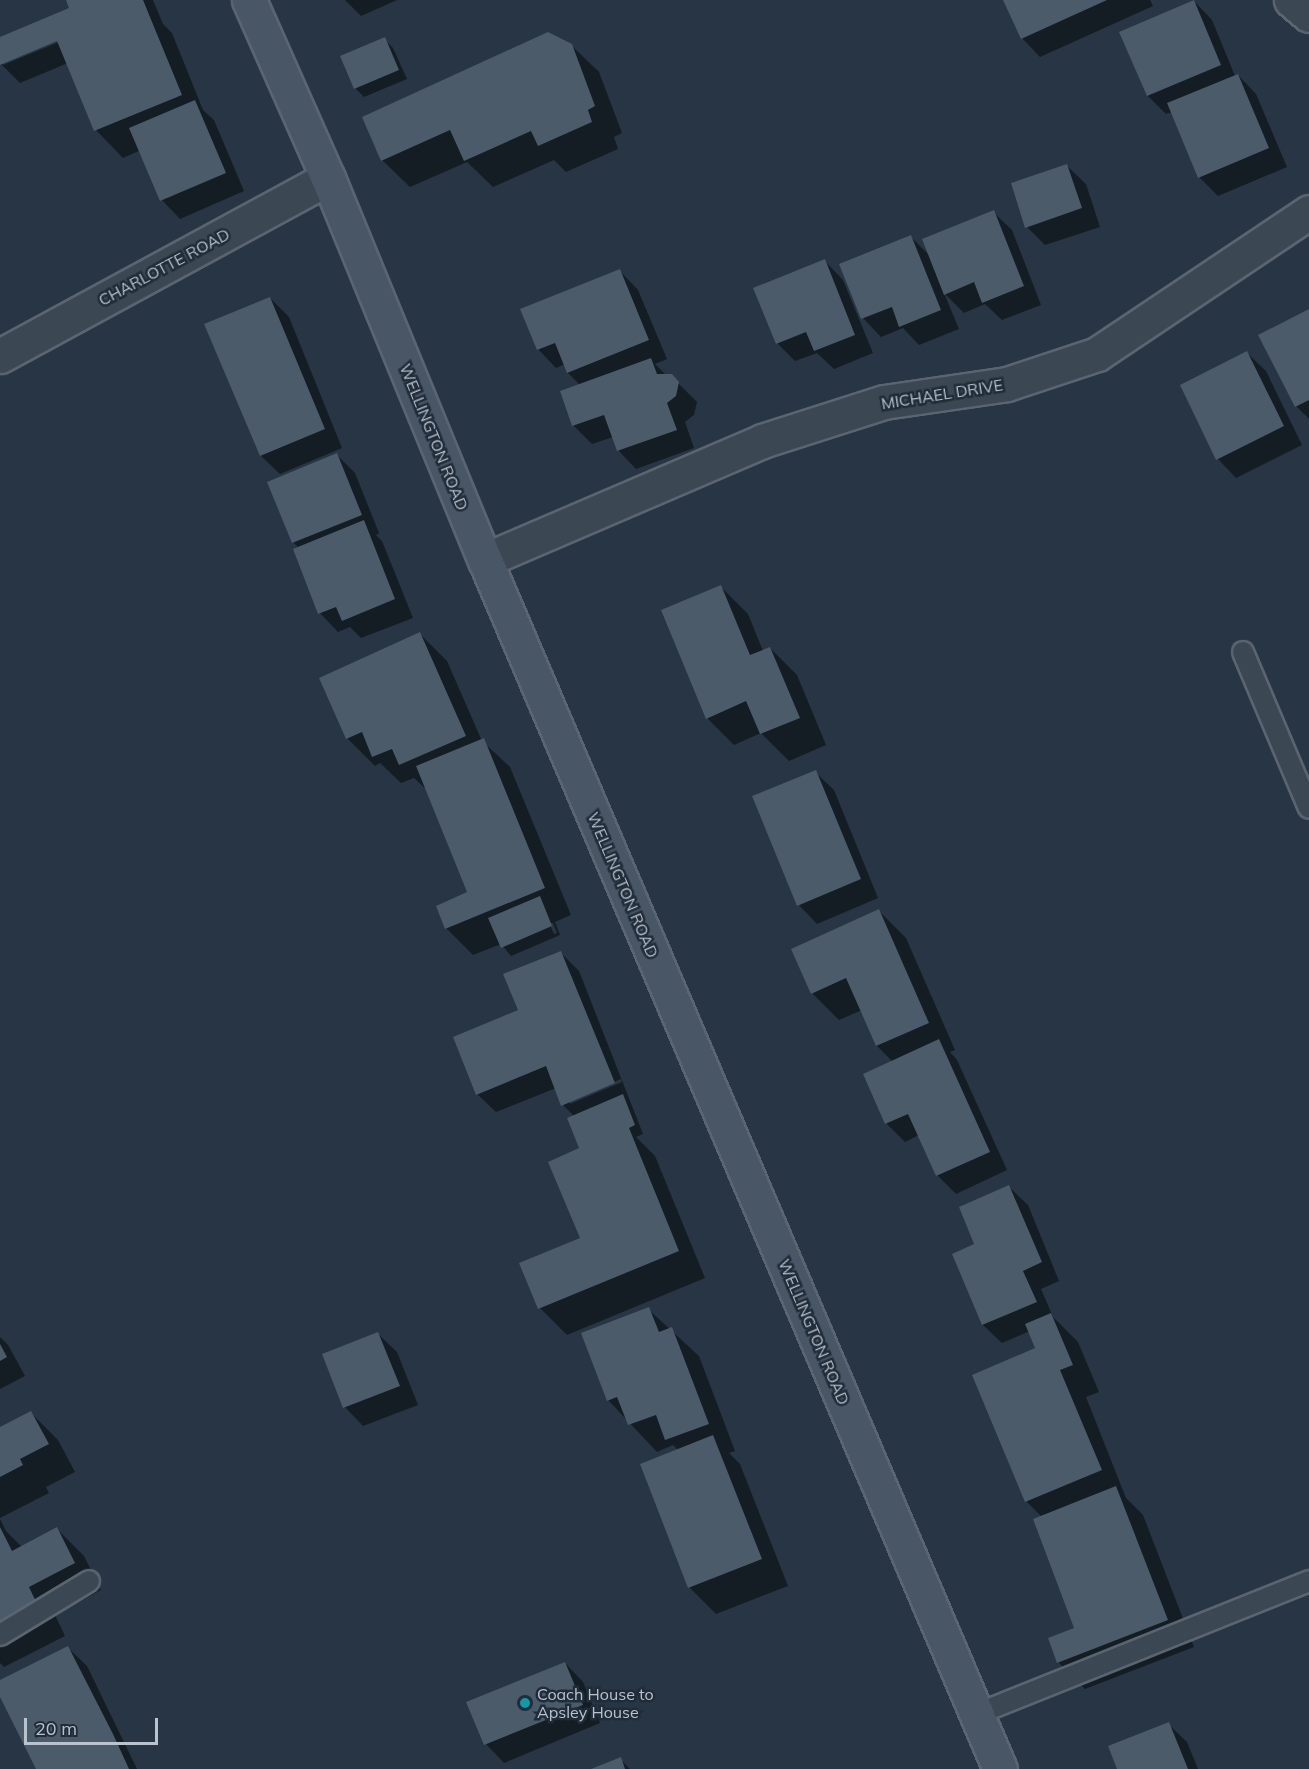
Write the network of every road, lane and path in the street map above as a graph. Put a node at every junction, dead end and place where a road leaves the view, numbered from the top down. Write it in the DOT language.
graph roads {
  1 [pos="249,0"];
  2 [pos="1291,0"];
  3 [pos="1309,15"];
  4 [pos="328,178"];
  5 [pos="1309,212"];
  6 [pos="0,356"];
  7 [pos="485,560"];
  8 [pos="1243,652"];
  9 [pos="1309,808"];
  10 [pos="89,1581"];
  11 [pos="1309,1581"];
  12 [pos="0,1635"];
  13 [pos="977,1714"];
  14 [pos="1000,1769"];
  1 -- 4 [label="street, WELLINGTON ROAD"];
  2 -- 3 [label="street"];
  4 -- 6 [label="street, CHARLOTTE ROAD"];
  4 -- 7 [label="street, WELLINGTON ROAD"];
  5 -- 7 [label="street, MICHAEL DRIVE"];
  7 -- 13 [label="street, WELLINGTON ROAD"];
  8 -- 9 [label="lane"];
  10 -- 12 [label="lane"];
  11 -- 13 [label="lane"];
  13 -- 14 [label="street, WELLINGTON ROAD"];
}
